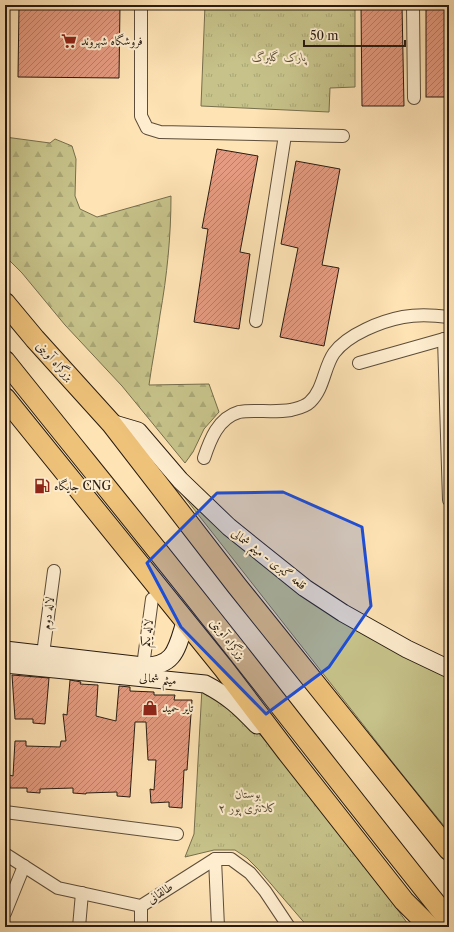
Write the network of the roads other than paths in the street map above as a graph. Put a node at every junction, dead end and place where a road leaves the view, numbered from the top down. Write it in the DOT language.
graph roads {
  1 [pos="140,5"];
  2 [pos="413,5"];
  3 [pos="414,98"];
  4 [pos="285,135"];
  5 [pos="342,136"];
  6 [pos="5,303"];
  7 [pos="449,317"];
  8 [pos="256,321"];
  9 [pos="447,339"];
  10 [pos="5,361"];
  11 [pos="358,363"];
  12 [pos="5,398"];
  13 [pos="111,423"];
  14 [pos="204,458"];
  15 [pos="449,500"];
  16 [pos="54,571"];
  17 [pos="152,599"];
  18 [pos="185,622"];
  19 [pos="5,650"];
  20 [pos="43,654"];
  21 [pos="5,664"];
  22 [pos="143,666"];
  23 [pos="449,669"];
  24 [pos="287,752"];
  25 [pos="5,812"];
  26 [pos="177,834"];
  27 [pos="449,850"];
  28 [pos="5,854"];
  29 [pos="215,859"];
  30 [pos="24,866"];
  31 [pos="82,893"];
  32 [pos="404,901"];
  33 [pos="141,906"];
  34 [pos="5,913"];
  35 [pos="449,920"];
  36 [pos="79,927"];
  37 [pos="141,927"];
  38 [pos="218,927"];
  39 [pos="289,927"];
  40 [pos="419,927"];
  41 [pos="430,927"];
  1 -- 4 [label="street"];
  2 -- 3 [label="street"];
  4 -- 5 [label="street"];
  4 -- 8 [label="street"];
  6 -- 13 [label="highway, بزرگراه آوینی"];
  7 -- 14 [label="street"];
  9 -- 11 [label="street"];
  9 -- 15 [label="street"];
  10 -- 35 [label="highway, بزرگراه آوینی"];
  12 -- 18 [label="highway"];
  13 -- 23 [label="main road, قلعه گبری - میثم شمالی"];
  13 -- 27 [label="highway, بزرگراه آوینی"];
  16 -- 20 [label="street, لاله دوم"];
  17 -- 22 [label="street, لاله یکم"];
  18 -- 22 [label="main road, میثم شمالی"];
  18 -- 24 [label="highway"];
  19 -- 20 [label="main road, میثم شمالی"];
  20 -- 22 [label="main road, میثم شمالی"];
  21 -- 24 [label="main road, میثم شمالی"];
  24 -- 32 [label="highway"];
  25 -- 26 [label="street"];
  28 -- 30 [label="street, طالقانی"];
  29 -- 33 [label="street, طالقانی"];
  29 -- 38 [label="street"];
  29 -- 39 [label="street"];
  30 -- 31 [label="street, طالقانی"];
  30 -- 34 [label="street"];
  31 -- 33 [label="street, طالقانی"];
  31 -- 36 [label="street"];
  32 -- 40 [label="highway"];
  32 -- 41 [label="highway"];
  33 -- 37 [label="street"];
}
